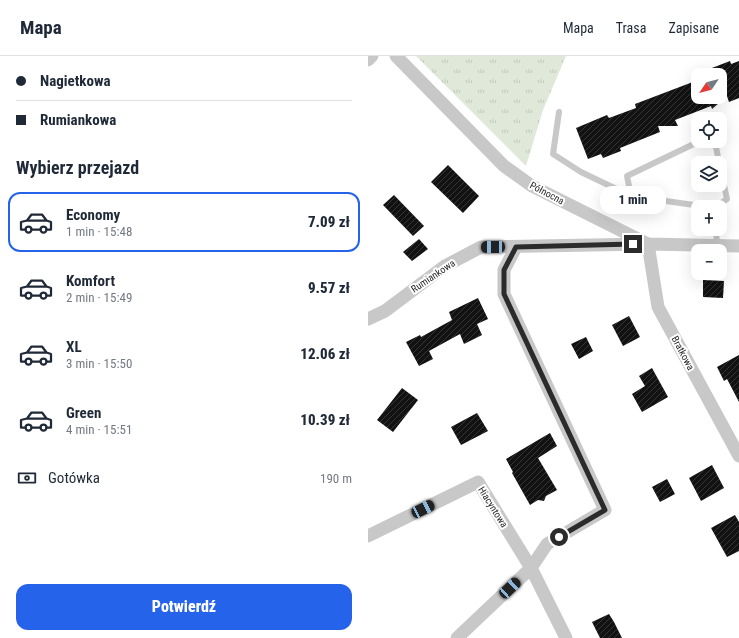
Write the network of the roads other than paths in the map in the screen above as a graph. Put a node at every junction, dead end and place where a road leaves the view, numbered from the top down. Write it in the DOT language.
graph roads {
  1 [pos="372,56"];
  2 [pos="396,56"];
  3 [pos="368,60"];
  4 [pos="559,112"];
  5 [pos="691,145"];
  6 [pos="631,196"];
  7 [pos="691,205"];
  8 [pos="648,244"];
  9 [pos="691,245"];
  10 [pos="727,246"];
  11 [pos="739,246"];
  12 [pos="516,247"];
  13 [pos="368,319"];
  14 [pos="739,456"];
  15 [pos="368,536"];
  16 [pos="531,568"];
  17 [pos="457,638"];
  18 [pos="566,638"];
  1 -- 3 [label="street"];
  2 -- 8 [label="street, Północna"];
  4 -- 6 [label="lane"];
  5 -- 6 [label="lane"];
  6 -- 7 [label="lane"];
  8 -- 9 [label="street, Północna"];
  8 -- 12 [label="street, Rumiankowa"];
  8 -- 14 [label="street, Bratkowa"];
  10 -- 11 [label="street, Północna"];
  12 -- 13 [label="street, Rumiankowa"];
  12 -- 16 [label="street"];
  15 -- 16 [label="street, Hiacyntowa"];
  16 -- 17 [label="street"];
  16 -- 18 [label="street, Hiacyntowa"];
}
